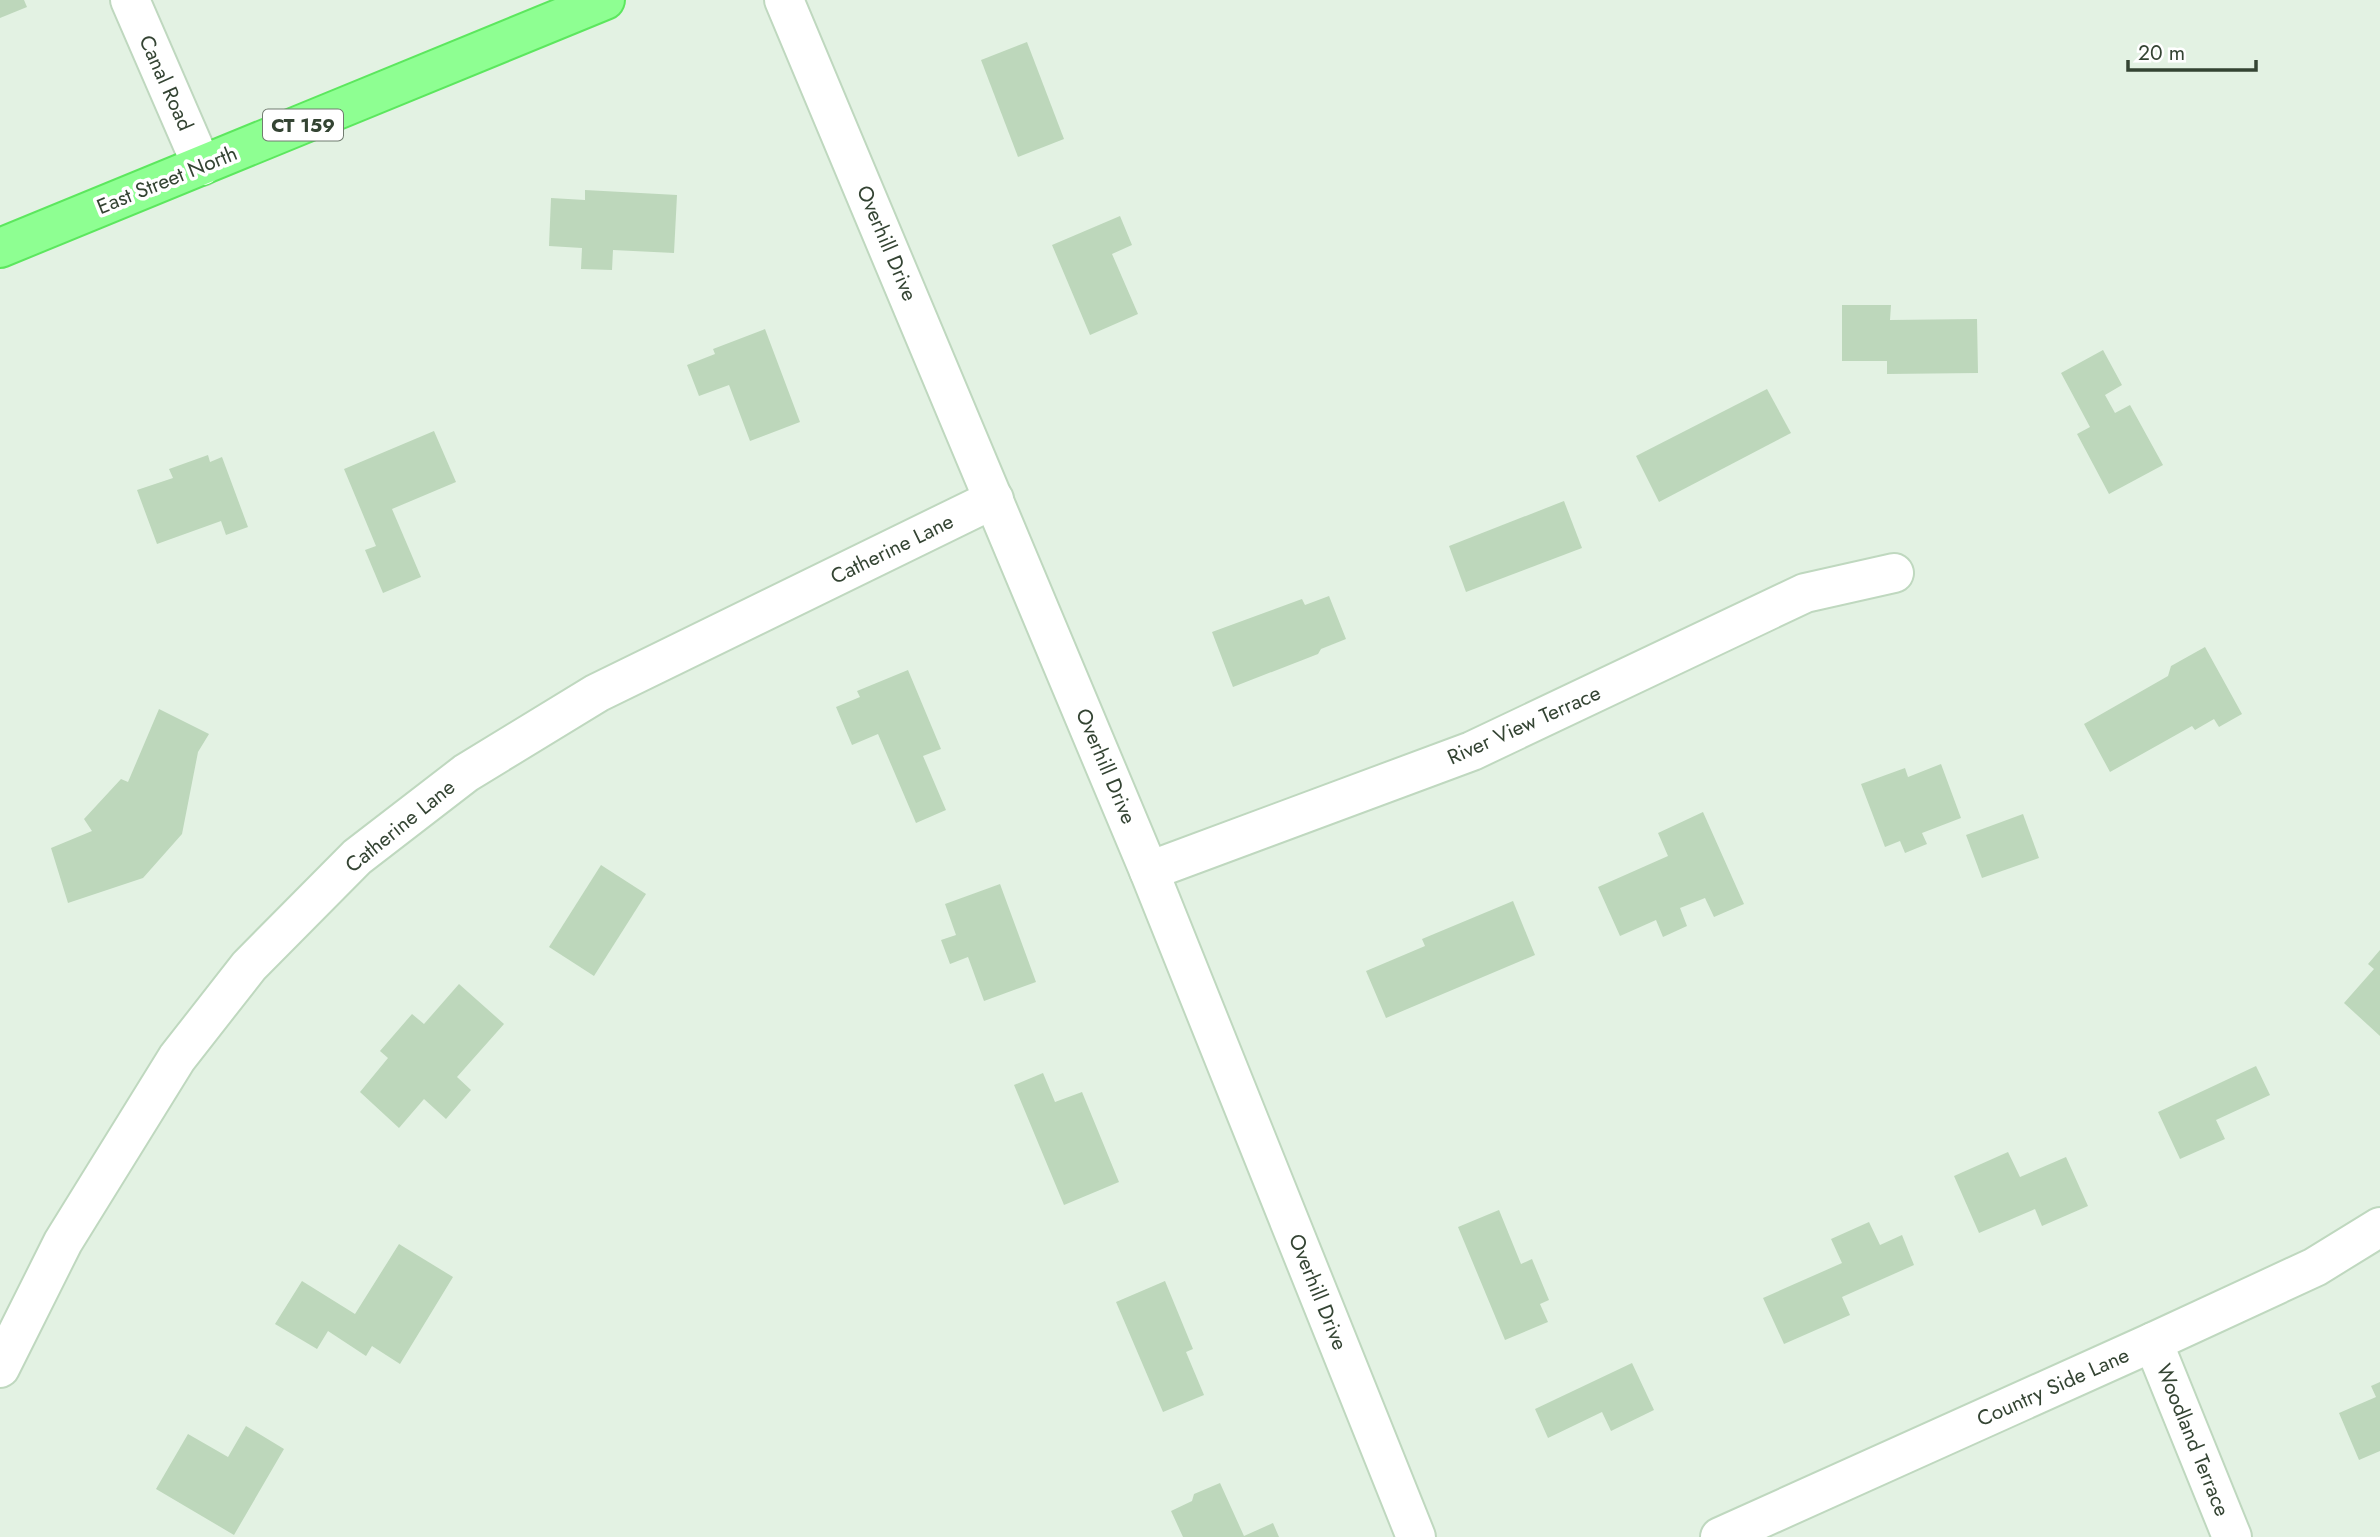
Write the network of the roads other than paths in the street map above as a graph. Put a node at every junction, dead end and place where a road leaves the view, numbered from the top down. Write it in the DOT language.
graph roads {
  1 [pos="130,0"];
  2 [pos="605,0"];
  3 [pos="784,0"];
  4 [pos="202,166"];
  5 [pos="0,248"];
  6 [pos="994,499"];
  7 [pos="1894,573"];
  8 [pos="1149,871"];
  9 [pos="2380,1227"];
  10 [pos="2153,1342"];
  11 [pos="0,1368"];
  12 [pos="1416,1537"];
  13 [pos="1720,1537"];
  14 [pos="2232,1537"];
  1 -- 4 [label="street, Canal Road"];
  2 -- 4 [label="main road, East Street North / CT 159"];
  3 -- 6 [label="street, Overhill Drive"];
  4 -- 5 [label="main road, East Street North / CT 159"];
  6 -- 8 [label="street, Overhill Drive"];
  6 -- 11 [label="street, Catherine Lane"];
  7 -- 8 [label="street, River View Terrace"];
  8 -- 12 [label="street, Overhill Drive"];
  9 -- 10 [label="street, Country Side Lane"];
  10 -- 13 [label="street, Country Side Lane"];
  10 -- 14 [label="street, Woodland Terrace"];
}
